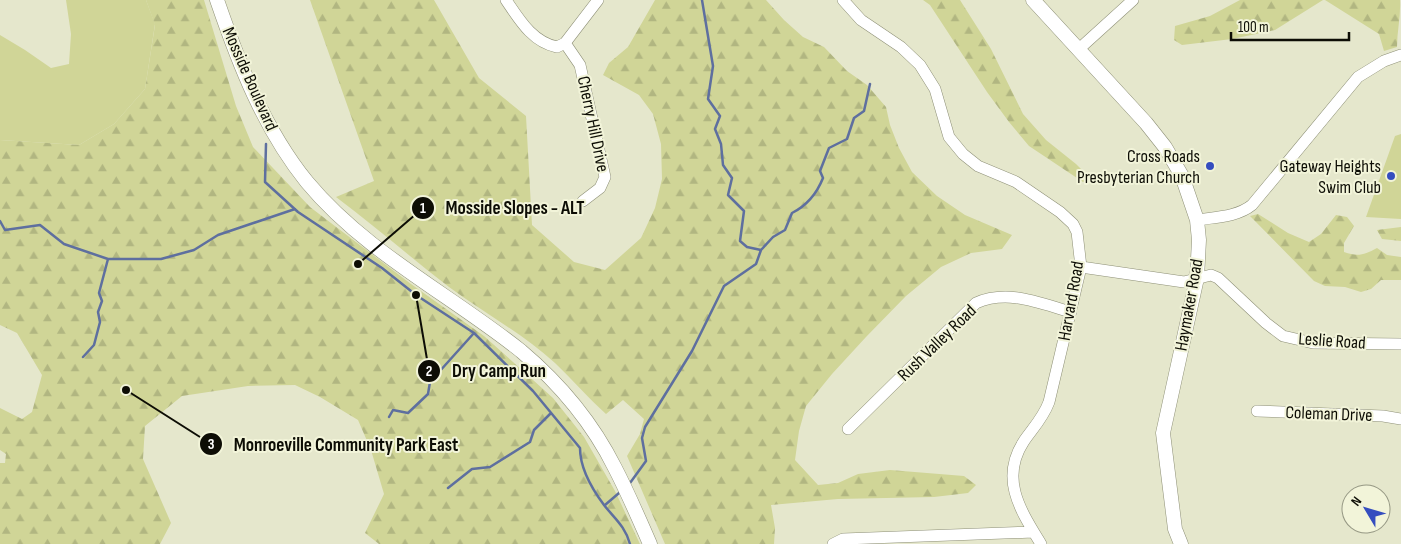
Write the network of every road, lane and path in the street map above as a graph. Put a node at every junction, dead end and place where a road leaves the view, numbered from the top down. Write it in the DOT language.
graph roads {
  1 [pos="217,0"];
  2 [pos="506,0"];
  3 [pos="598,0"];
  4 [pos="843,0"];
  5 [pos="1033,0"];
  6 [pos="1133,0"];
  7 [pos="565,43"];
  8 [pos="1079,49"];
  9 [pos="1401,55"];
  10 [pos="583,200"];
  11 [pos="1197,220"];
  12 [pos="1081,267"];
  13 [pos="1197,278"];
  14 [pos="1071,312"];
  15 [pos="1401,344"];
  16 [pos="1256,411"];
  17 [pos="1401,419"];
  18 [pos="848,429"];
  19 [pos="1033,532"];
  20 [pos="650,544"];
  21 [pos="833,544"];
  22 [pos="1041,544"];
  23 [pos="1181,544"];
  1 -- 20 [label="main road, Mosside Boulevard"];
  2 -- 7 [label="street"];
  3 -- 7 [label="street"];
  4 -- 12 [label="street, Harvard Road"];
  5 -- 8 [label="main road, Haymaker Road"];
  6 -- 8 [label="street"];
  7 -- 10 [label="street, Cherry Hill Drive"];
  8 -- 11 [label="main road, Haymaker Road"];
  9 -- 11 [label="street"];
  11 -- 13 [label="main road, Haymaker Road"];
  12 -- 13 [label="street"];
  12 -- 14 [label="street, Harvard Road"];
  13 -- 15 [label="street, Leslie Road"];
  13 -- 23 [label="main road, Haymaker Road"];
  14 -- 18 [label="street, Rush Valley Road"];
  14 -- 19 [label="street, Harvard Road"];
  16 -- 17 [label="street, Coleman Drive"];
  19 -- 21 [label="street"];
  19 -- 22 [label="street, Harvard Road"];
}
